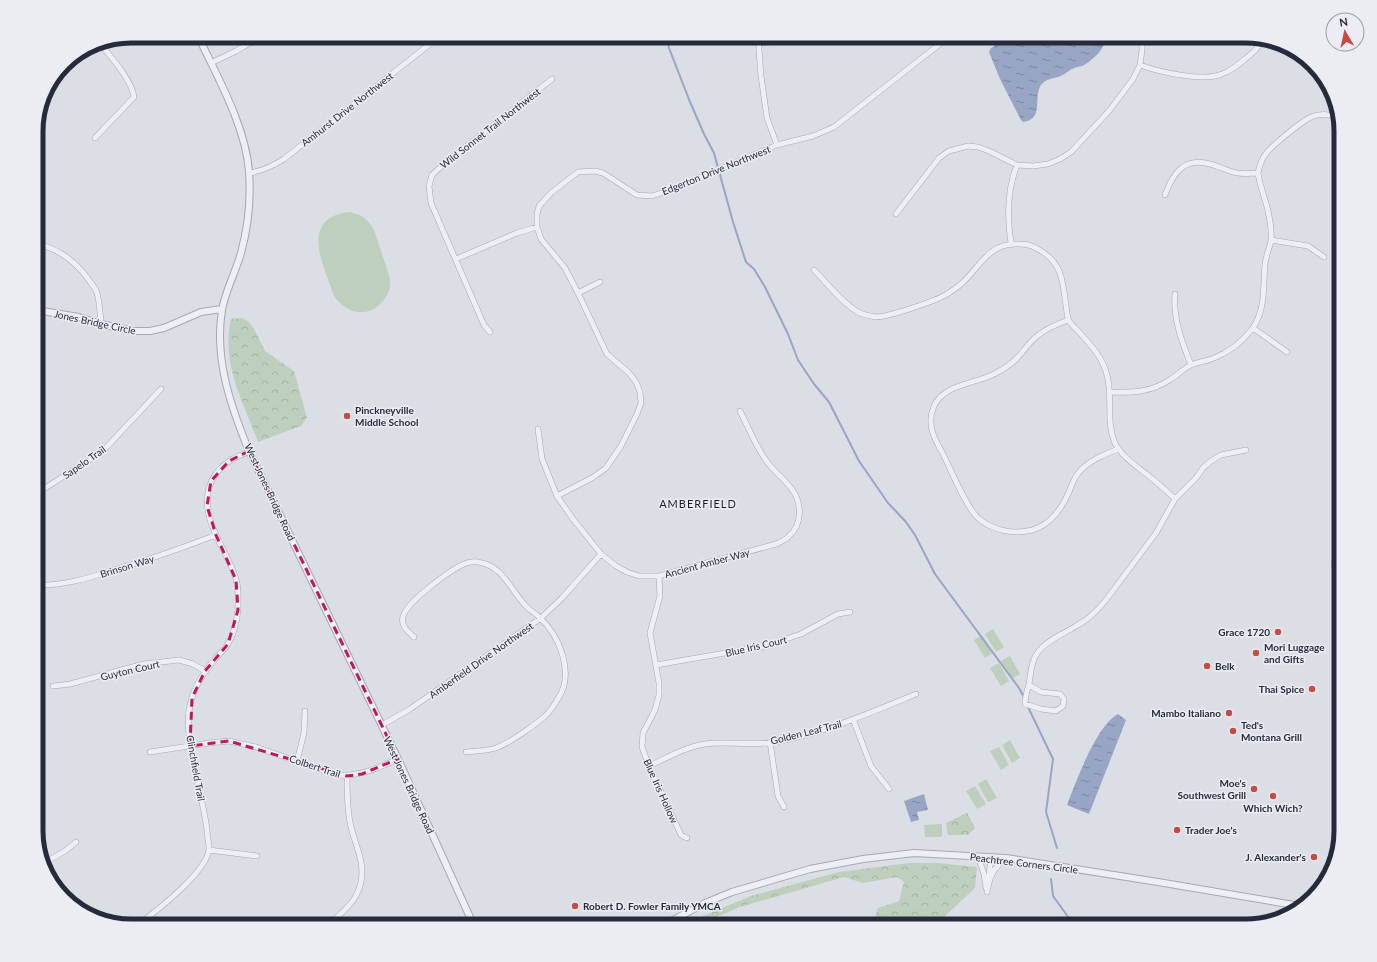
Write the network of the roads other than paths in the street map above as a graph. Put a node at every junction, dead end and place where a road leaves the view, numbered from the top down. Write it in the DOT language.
graph roads {
  1 [pos="201,43"];
  2 [pos="250,43"];
  3 [pos="431,43"];
  4 [pos="759,43"];
  5 [pos="941,43"];
  6 [pos="1142,43"];
  7 [pos="1259,44"];
  8 [pos="103,48"];
  9 [pos="211,63"];
  10 [pos="1140,65"];
  11 [pos="552,79"];
  12 [pos="1332,115"];
  13 [pos="95,138"];
  14 [pos="777,145"];
  15 [pos="1017,165"];
  16 [pos="249,173"];
  17 [pos="1258,173"];
  18 [pos="1165,195"];
  19 [pos="896,214"];
  20 [pos="537,227"];
  21 [pos="1271,240"];
  22 [pos="1011,243"];
  23 [pos="43,245"];
  24 [pos="1324,257"];
  25 [pos="456,259"];
  26 [pos="814,270"];
  27 [pos="600,282"];
  28 [pos="578,293"];
  29 [pos="1175,294"];
  30 [pos="222,309"];
  31 [pos="43,311"];
  32 [pos="1068,320"];
  33 [pos="101,324"];
  34 [pos="1253,328"];
  35 [pos="490,332"];
  36 [pos="1288,352"];
  37 [pos="1191,365"];
  38 [pos="161,389"];
  39 [pos="1110,392"];
  40 [pos="740,411"];
  41 [pos="538,429"];
  42 [pos="1119,449"];
  43 [pos="1246,450"];
  44 [pos="249,451"];
  45 [pos="43,490"];
  46 [pos="557,496"];
  47 [pos="1175,499"];
  48 [pos="216,536"];
  49 [pos="601,554"];
  50 [pos="660,576"];
  51 [pos="43,586"];
  52 [pos="850,612"];
  53 [pos="541,618"];
  54 [pos="414,637"];
  55 [pos="656,665"];
  56 [pos="205,671"];
  57 [pos="1029,685"];
  58 [pos="53,686"];
  59 [pos="916,694"];
  60 [pos="305,711"];
  61 [pos="852,719"];
  62 [pos="382,725"];
  63 [pos="770,742"];
  64 [pos="190,746"];
  65 [pos="150,752"];
  66 [pos="466,752"];
  67 [pos="398,759"];
  68 [pos="297,761"];
  69 [pos="649,766"];
  70 [pos="347,776"];
  71 [pos="889,789"];
  72 [pos="784,807"];
  73 [pos="687,838"];
  74 [pos="76,842"];
  75 [pos="209,850"];
  76 [pos="257,856"];
  77 [pos="978,856"];
  78 [pos="991,857"];
  79 [pos="1006,858"];
  80 [pos="48,861"];
  81 [pos="989,878"];
  82 [pos="1293,905"];
  83 [pos="680,916"];
  84 [pos="146,919"];
  85 [pos="334,919"];
  86 [pos="471,919"];
  87 [pos="676,919"];
  88 [pos="682,919"];
  1 -- 9 [label="street, West Jones Bridge Road"];
  2 -- 9 [label="street"];
  3 -- 16 [label="street, Amhurst Drive Northwest"];
  4 -- 14 [label="street"];
  5 -- 14 [label="street, Edgerton Drive Northwest"];
  6 -- 10 [label="street"];
  7 -- 10 [label="street"];
  8 -- 13 [label="street"];
  9 -- 16 [label="street, West Jones Bridge Road"];
  10 -- 15 [label="street"];
  11 -- 25 [label="street, Wild Sonnet Trail Northwest"];
  12 -- 17 [label="street"];
  14 -- 20 [label="street, Edgerton Drive Northwest"];
  15 -- 19 [label="street"];
  15 -- 22 [label="street"];
  16 -- 30 [label="street, West Jones Bridge Road"];
  17 -- 18 [label="street"];
  17 -- 21 [label="street"];
  20 -- 25 [label="street"];
  20 -- 28 [label="street"];
  21 -- 24 [label="street"];
  21 -- 34 [label="street"];
  22 -- 26 [label="street"];
  22 -- 32 [label="street"];
  23 -- 33 [label="street"];
  25 -- 35 [label="street, Wild Sonnet Trail Northwest"];
  27 -- 28 [label="street"];
  28 -- 46 [label="street"];
  29 -- 37 [label="street"];
  30 -- 33 [label="street, Jones Bridge Circle"];
  30 -- 44 [label="street, West Jones Bridge Road"];
  31 -- 33 [label="street, Jones Bridge Circle"];
  32 -- 39 [label="street"];
  32 -- 42 [label="street"];
  34 -- 36 [label="street"];
  34 -- 37 [label="street"];
  37 -- 39 [label="street"];
  38 -- 45 [label="street, Sapelo Trail"];
  39 -- 42 [label="street"];
  40 -- 50 [label="street, Ancient Amber Way"];
  41 -- 46 [label="street, Ancient Amber Way"];
  42 -- 47 [label="street"];
  43 -- 47 [label="street"];
  44 -- 48 [label="street, Clinchfield Trail"];
  44 -- 62 [label="street, West Jones Bridge Road"];
  46 -- 49 [label="street, Ancient Amber Way"];
  47 -- 57 [label="street"];
  48 -- 51 [label="street, Brinson Way"];
  48 -- 56 [label="street, Clinchfield Trail"];
  49 -- 50 [label="street, Ancient Amber Way"];
  49 -- 53 [label="street, Amberfield Drive Northwest"];
  50 -- 55 [label="street, Blue Iris Hollow"];
  52 -- 55 [label="street, Blue Iris Court"];
  53 -- 54 [label="street"];
  53 -- 62 [label="street, Amberfield Drive Northwest"];
  53 -- 66 [label="street"];
  55 -- 69 [label="street, Blue Iris Hollow"];
  56 -- 58 [label="street, Guyton Court"];
  56 -- 64 [label="street, Clinchfield Trail"];
  57 -- 57 [label="street"];
  59 -- 61 [label="street, Golden Leaf Trail"];
  60 -- 68 [label="street"];
  61 -- 63 [label="street, Golden Leaf Trail"];
  61 -- 71 [label="street"];
  62 -- 67 [label="street, West Jones Bridge Road"];
  63 -- 69 [label="street, Golden Leaf Trail"];
  63 -- 72 [label="street"];
  64 -- 65 [label="street, Colbert Trail"];
  64 -- 68 [label="street, Colbert Trail"];
  64 -- 75 [label="street, Clinchfield Trail"];
  67 -- 70 [label="street, Colbert Trail"];
  67 -- 86 [label="street, West Jones Bridge Road"];
  68 -- 70 [label="street, Colbert Trail"];
  69 -- 73 [label="street, Blue Iris Hollow"];
  70 -- 85 [label="street"];
  74 -- 80 [label="street"];
  75 -- 76 [label="street"];
  75 -- 84 [label="street"];
  77 -- 78 [label="street, Peachtree Corners Circle"];
  77 -- 81 [label="street"];
  77 -- 83 [label="street, Peachtree Corners Circle"];
  78 -- 79 [label="street, Peachtree Corners Circle"];
  78 -- 81 [label="street"];
  79 -- 81 [label="street"];
  79 -- 82 [label="street, Peachtree Corners Circle"];
  83 -- 87 [label="street, Peachtree Corners Circle"];
  83 -- 88 [label="street"];
}
